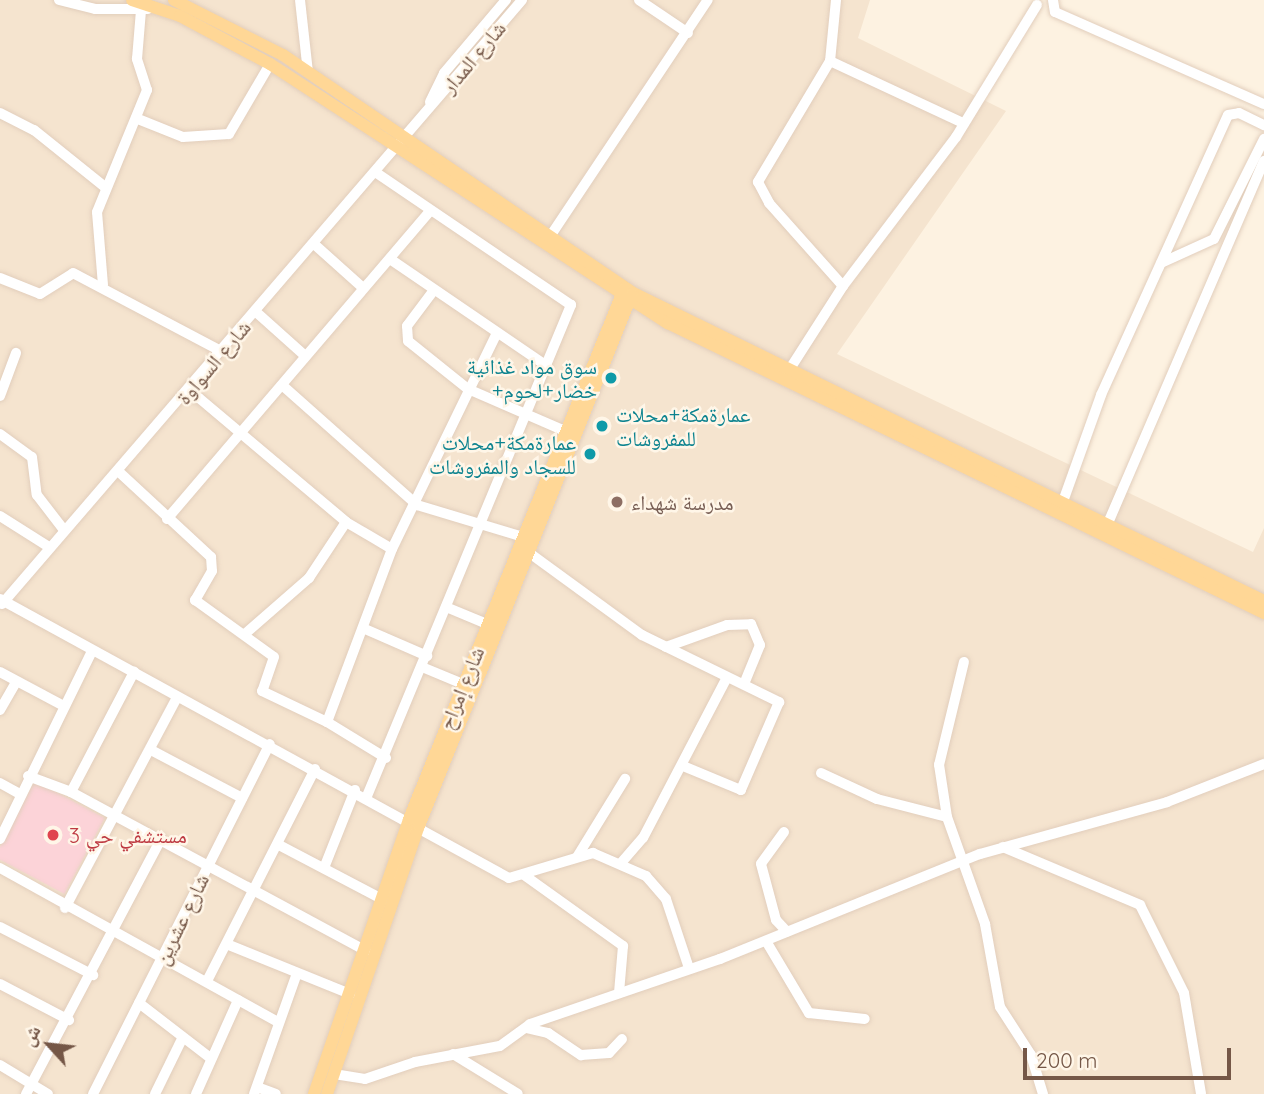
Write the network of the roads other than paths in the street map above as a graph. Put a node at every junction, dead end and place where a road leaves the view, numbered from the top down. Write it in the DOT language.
graph roads {
  1 [pos="59,0"];
  2 [pos="132,0"];
  3 [pos="174,0"];
  4 [pos="300,0"];
  5 [pos="506,0"];
  6 [pos="522,0"];
  7 [pos="639,0"];
  8 [pos="708,0"];
  9 [pos="836,0"];
  10 [pos="1053,0"];
  11 [pos="1037,5"];
  12 [pos="158,8"];
  13 [pos="141,10"];
  14 [pos="688,33"];
  15 [pos="831,61"];
  16 [pos="270,64"];
  17 [pos="308,72"];
  18 [pos="1264,104"];
  19 [pos="0,113"];
  20 [pos="424,115"];
  21 [pos="138,119"];
  22 [pos="961,122"];
  23 [pos="1264,125"];
  24 [pos="1264,139"];
  25 [pos="401,144"];
  26 [pos="1264,161"];
  27 [pos="375,172"];
  28 [pos="105,187"];
  29 [pos="430,210"];
  30 [pos="549,239"];
  31 [pos="314,244"];
  32 [pos="390,259"];
  33 [pos="1161,262"];
  34 [pos="0,278"];
  35 [pos="103,285"];
  36 [pos="843,286"];
  37 [pos="363,288"];
  38 [pos="434,290"];
  39 [pos="627,295"];
  40 [pos="255,311"];
  41 [pos="496,333"];
  42 [pos="219,350"];
  43 [pos="16,353"];
  44 [pos="304,355"];
  45 [pos="548,366"];
  46 [pos="785,376"];
  47 [pos="282,385"];
  48 [pos="468,389"];
  49 [pos="0,395"];
  50 [pos="186,396"];
  51 [pos="526,415"];
  52 [pos="565,431"];
  53 [pos="238,433"];
  54 [pos="0,434"];
  55 [pos="118,471"];
  56 [pos="417,505"];
  57 [pos="1060,509"];
  58 [pos="0,516"];
  59 [pos="167,519"];
  60 [pos="481,519"];
  61 [pos="346,522"];
  62 [pos="64,530"];
  63 [pos="1105,531"];
  64 [pos="523,537"];
  65 [pos="49,547"];
  66 [pos="392,549"];
  67 [pos="528,552"];
  68 [pos="1264,601"];
  69 [pos="1,603"];
  70 [pos="446,607"];
  71 [pos="1264,613"];
  72 [pos="487,624"];
  73 [pos="365,629"];
  74 [pos="246,633"];
  75 [pos="666,647"];
  76 [pos="92,651"];
  77 [pos="427,656"];
  78 [pos="964,662"];
  79 [pos="422,667"];
  80 [pos="0,672"];
  81 [pos="134,673"];
  82 [pos="726,679"];
  83 [pos="16,682"];
  84 [pos="463,684"];
  85 [pos="744,684"];
  86 [pos="177,697"];
  87 [pos="64,706"];
  88 [pos="0,710"];
  89 [pos="327,722"];
  90 [pos="270,744"];
  91 [pos="151,750"];
  92 [pos="386,758"];
  93 [pos="1264,764"];
  94 [pos="683,766"];
  95 [pos="315,769"];
  96 [pos="821,773"];
  97 [pos="28,776"];
  98 [pos="625,779"];
  99 [pos="0,783"];
  100 [pos="355,790"];
  101 [pos="71,792"];
  102 [pos="20,794"];
  103 [pos="367,796"];
  104 [pos="242,798"];
  105 [pos="947,817"];
  106 [pos="116,818"];
  107 [pos="414,822"];
  108 [pos="784,832"];
  109 [pos="0,839"];
  110 [pos="161,839"];
  111 [pos="279,845"];
  112 [pos="1003,847"];
  113 [pos="577,857"];
  114 [pos="964,861"];
  115 [pos="621,863"];
  116 [pos="207,865"];
  117 [pos="0,868"];
  118 [pos="324,868"];
  119 [pos="524,875"];
  120 [pos="255,892"];
  121 [pos="380,898"];
  122 [pos="65,908"];
  123 [pos="0,927"];
  124 [pos="787,932"];
  125 [pos="113,935"];
  126 [pos="766,941"];
  127 [pos="229,945"];
  128 [pos="366,951"];
  129 [pos="161,961"];
  130 [pos="689,968"];
  131 [pos="297,973"];
  132 [pos="93,975"];
  133 [pos="207,981"];
  134 [pos="0,984"];
  135 [pos="619,993"];
  136 [pos="351,994"];
  137 [pos="238,1000"];
  138 [pos="139,1003"];
  139 [pos="865,1019"];
  140 [pos="69,1020"];
  141 [pos="278,1022"];
  142 [pos="522,1028"];
  143 [pos="182,1039"];
  144 [pos="622,1039"];
  145 [pos="453,1054"];
  146 [pos="209,1057"];
  147 [pos="0,1065"];
  148 [pos="334,1074"];
  149 [pos="29,1089"];
  150 [pos="255,1090"];
  151 [pos="158,1093"];
  152 [pos="48,1094"];
  153 [pos="93,1094"];
  154 [pos="196,1094"];
  155 [pos="276,1094"];
  156 [pos="314,1094"];
  157 [pos="327,1094"];
  158 [pos="518,1094"];
  159 [pos="1043,1094"];
  160 [pos="1201,1094"];
  1 -- 13 [label="street"];
  2 -- 12 [label="main road"];
  3 -- 17 [label="main road"];
  4 -- 17 [label="street"];
  5 -- 20 [label="street"];
  6 -- 20 [label="street, شارع المدار"];
  7 -- 14 [label="street"];
  8 -- 14 [label="street"];
  9 -- 15 [label="street"];
  10 -- 18 [label="street"];
  11 -- 22 [label="street"];
  12 -- 13 [label="street"];
  12 -- 16 [label="main road"];
  13 -- 21 [label="street"];
  14 -- 30 [label="street"];
  15 -- 22 [label="street"];
  15 -- 36 [label="street"];
  16 -- 21 [label="street"];
  16 -- 25 [label="main road"];
  17 -- 25 [label="main road"];
  19 -- 28 [label="street"];
  20 -- 25 [label="street, شارع السواوة"];
  21 -- 28 [label="street"];
  22 -- 36 [label="street"];
  23 -- 33 [label="street"];
  24 -- 33 [label="street"];
  25 -- 27 [label="street, شارع السواوة"];
  25 -- 30 [label="main road"];
  25 -- 39 [label="main road"];
  26 -- 63 [label="street"];
  27 -- 29 [label="street"];
  27 -- 31 [label="street, شارع السواوة"];
  28 -- 35 [label="street"];
  29 -- 32 [label="street"];
  29 -- 45 [label="street"];
  30 -- 39 [label="main road"];
  31 -- 37 [label="street"];
  31 -- 40 [label="street, شارع السواوة"];
  32 -- 37 [label="street"];
  32 -- 38 [label="street"];
  33 -- 57 [label="street"];
  34 -- 35 [label="street"];
  35 -- 42 [label="street"];
  36 -- 46 [label="street"];
  37 -- 44 [label="street"];
  38 -- 41 [label="street"];
  38 -- 48 [label="street"];
  39 -- 46 [label="main road"];
  39 -- 52 [label="main road, شارع إمراح"];
  39 -- 67 [label="main road, شارع إمراح"];
  40 -- 42 [label="street, شارع السواوة"];
  40 -- 44 [label="street"];
  41 -- 45 [label="street"];
  41 -- 48 [label="street"];
  42 -- 50 [label="street, شارع السواوة"];
  43 -- 49 [label="street"];
  44 -- 47 [label="street"];
  45 -- 51 [label="street"];
  46 -- 57 [label="main road"];
  47 -- 53 [label="street"];
  47 -- 56 [label="street"];
  48 -- 51 [label="street"];
  48 -- 56 [label="street"];
  50 -- 53 [label="street"];
  50 -- 55 [label="street, شارع السواوة"];
  51 -- 52 [label="street"];
  51 -- 60 [label="street"];
  52 -- 64 [label="main road, شارع إمراح"];
  53 -- 59 [label="street"];
  53 -- 61 [label="street"];
  54 -- 62 [label="street"];
  55 -- 59 [label="street"];
  55 -- 62 [label="street, شارع السواوة"];
  56 -- 60 [label="street"];
  56 -- 66 [label="street"];
  57 -- 63 [label="main road"];
  58 -- 65 [label="street"];
  59 -- 74 [label="street"];
  60 -- 64 [label="street"];
  60 -- 70 [label="street"];
  61 -- 66 [label="street"];
  61 -- 74 [label="street"];
  62 -- 65 [label="street, شارع السواوة"];
  63 -- 68 [label="main road"];
  63 -- 71 [label="main road"];
  64 -- 72 [label="main road, شارع إمراح"];
  65 -- 69 [label="street, شارع السواوة"];
  66 -- 73 [label="street"];
  67 -- 75 [label="street"];
  67 -- 107 [label="main road, شارع إمراح"];
  69 -- 76 [label="street"];
  70 -- 72 [label="street"];
  70 -- 77 [label="street"];
  72 -- 84 [label="main road, شارع إمراح"];
  73 -- 77 [label="street"];
  73 -- 89 [label="street"];
  74 -- 89 [label="street"];
  75 -- 82 [label="street"];
  75 -- 85 [label="street"];
  76 -- 81 [label="street"];
  76 -- 87 [label="street"];
  77 -- 79 [label="street"];
  78 -- 105 [label="street"];
  79 -- 84 [label="street"];
  79 -- 92 [label="street"];
  80 -- 83 [label="street"];
  81 -- 86 [label="street"];
  81 -- 101 [label="street"];
  82 -- 85 [label="street"];
  82 -- 94 [label="street"];
  83 -- 87 [label="street"];
  83 -- 88 [label="street"];
  84 -- 107 [label="main road, شارع إمراح"];
  85 -- 94 [label="street"];
  86 -- 90 [label="street"];
  86 -- 91 [label="street"];
  87 -- 97 [label="street"];
  89 -- 92 [label="street"];
  90 -- 95 [label="street"];
  90 -- 104 [label="street, شارع عشرين"];
  91 -- 104 [label="street"];
  91 -- 106 [label="street"];
  92 -- 103 [label="street"];
  93 -- 112 [label="street"];
  94 -- 115 [label="street"];
  95 -- 100 [label="street"];
  95 -- 111 [label="street"];
  96 -- 105 [label="street"];
  97 -- 101 [label="street"];
  97 -- 102 [label="street"];
  98 -- 113 [label="street"];
  99 -- 102 [label="street"];
  100 -- 103 [label="street"];
  100 -- 118 [label="street"];
  101 -- 106 [label="street"];
  102 -- 109 [label="street"];
  103 -- 107 [label="street"];
  104 -- 116 [label="street, شارع عشرين"];
  105 -- 114 [label="street"];
  106 -- 110 [label="street"];
  106 -- 122 [label="street"];
  107 -- 119 [label="street"];
  107 -- 121 [label="main road, شارع إمراح"];
  107 -- 148 [label="main road, شارع إمراح"];
  108 -- 124 [label="street"];
  110 -- 116 [label="street"];
  110 -- 125 [label="street"];
  111 -- 118 [label="street"];
  111 -- 120 [label="street"];
  112 -- 114 [label="street"];
  112 -- 160 [label="street"];
  113 -- 115 [label="street"];
  113 -- 119 [label="street"];
  114 -- 124 [label="street"];
  114 -- 159 [label="street"];
  115 -- 130 [label="street"];
  116 -- 120 [label="street"];
  116 -- 129 [label="street, شارع عشرين"];
  117 -- 122 [label="street"];
  118 -- 121 [label="street"];
  119 -- 135 [label="street"];
  120 -- 127 [label="street"];
  120 -- 128 [label="street"];
  121 -- 128 [label="main road, شارع إمراح"];
  122 -- 125 [label="street"];
  123 -- 132 [label="street"];
  124 -- 126 [label="street"];
  125 -- 129 [label="street"];
  125 -- 132 [label="street"];
  126 -- 130 [label="street"];
  126 -- 139 [label="street"];
  127 -- 131 [label="street"];
  127 -- 133 [label="street"];
  128 -- 136 [label="main road, شارع إمراح"];
  129 -- 133 [label="street"];
  129 -- 138 [label="street, شارع عشرين"];
  130 -- 135 [label="street"];
  131 -- 136 [label="street"];
  131 -- 141 [label="street"];
  132 -- 140 [label="street"];
  133 -- 137 [label="street"];
  134 -- 140 [label="street"];
  135 -- 142 [label="street"];
  136 -- 156 [label="main road, شارع إمراح"];
  137 -- 141 [label="street"];
  137 -- 146 [label="street"];
  138 -- 143 [label="street"];
  138 -- 153 [label="street, شارع عشرين"];
  140 -- 149 [label="street"];
  141 -- 150 [label="street"];
  142 -- 144 [label="street"];
  142 -- 145 [label="street"];
  143 -- 146 [label="street"];
  143 -- 151 [label="street"];
  145 -- 148 [label="street"];
  145 -- 158 [label="street"];
  146 -- 154 [label="street"];
  147 -- 149 [label="street"];
  148 -- 157 [label="main road, شارع إمراح"];
  149 -- 152 [label="street"];
  150 -- 155 [label="street"];
}
